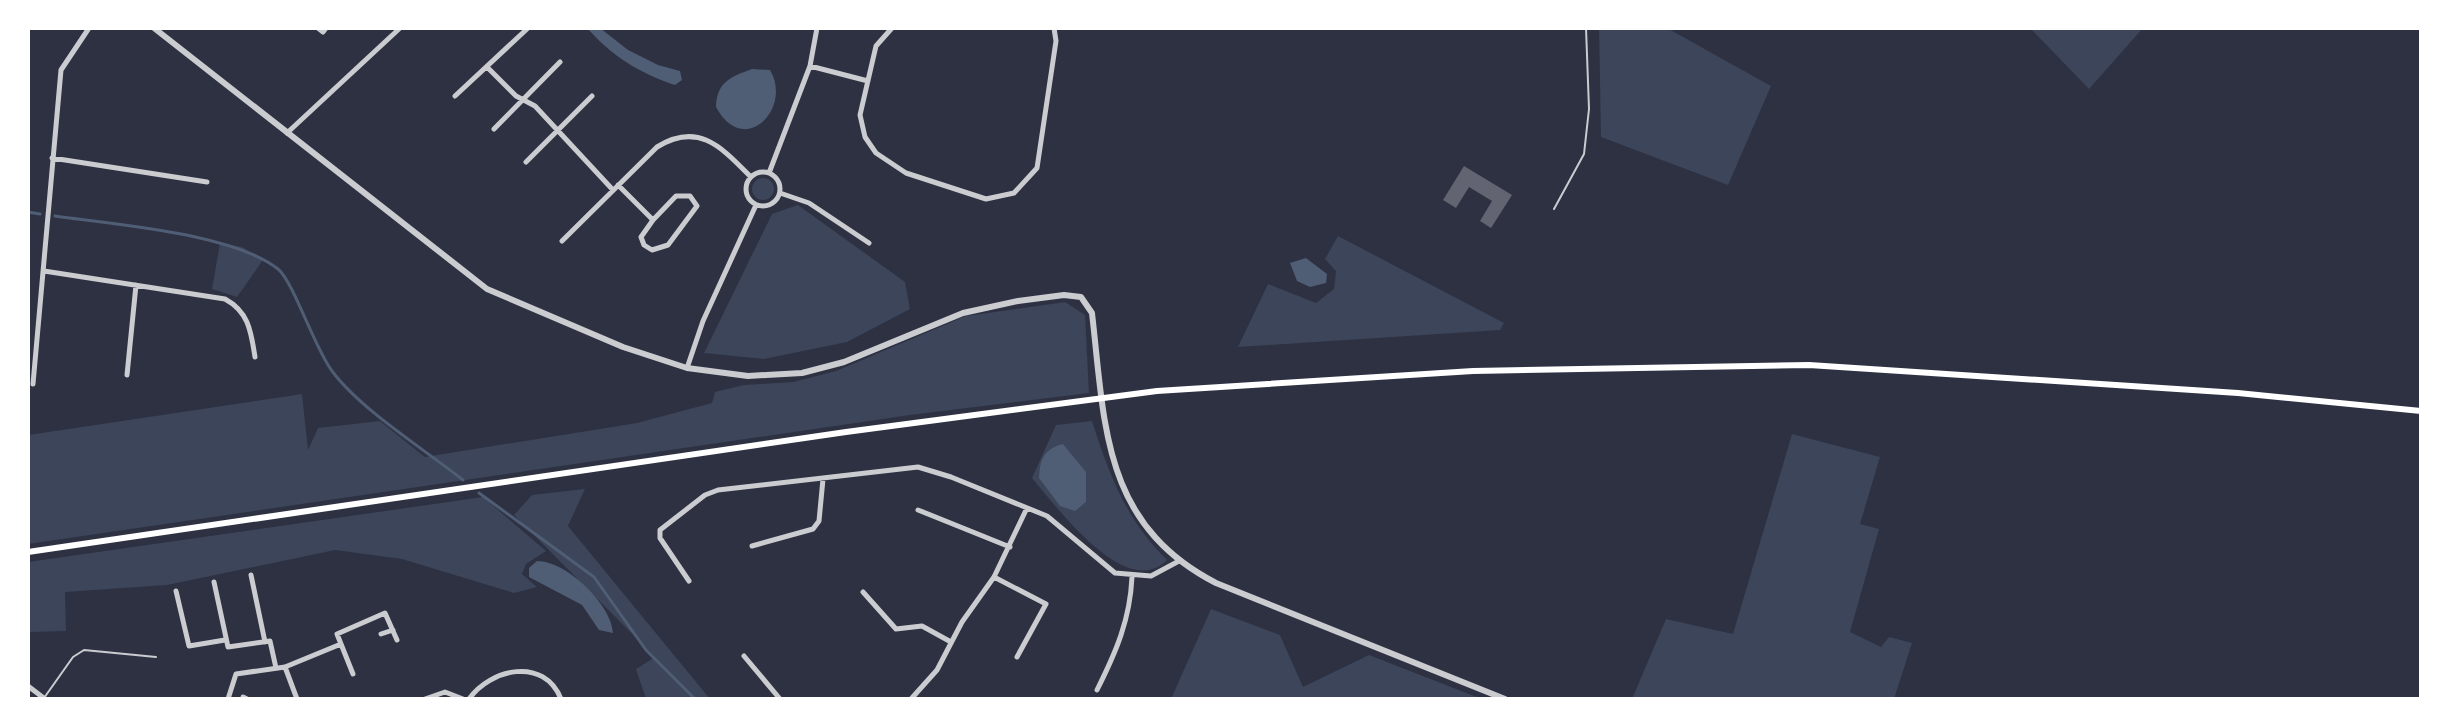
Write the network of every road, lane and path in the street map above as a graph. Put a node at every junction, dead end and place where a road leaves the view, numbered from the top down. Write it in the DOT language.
graph roads {
  1 [pos="89,28"];
  2 [pos="154,28"];
  3 [pos="318,28"];
  4 [pos="326,28"];
  5 [pos="400,28"];
  6 [pos="528,28"];
  7 [pos="817,28"];
  8 [pos="892,28"];
  9 [pos="1054,28"];
  10 [pos="1586,28"];
  11 [pos="560,62"];
  12 [pos="810,66"];
  13 [pos="487,67"];
  14 [pos="868,81"];
  15 [pos="455,96"];
  16 [pos="592,96"];
  17 [pos="524,100"];
  18 [pos="494,129"];
  19 [pos="556,131"];
  20 [pos="287,133"];
  21 [pos="52,158"];
  22 [pos="526,162"];
  23 [pos="769,173"];
  24 [pos="751,177"];
  25 [pos="207,182"];
  26 [pos="616,187"];
  27 [pos="780,193"];
  28 [pos="756,205"];
  29 [pos="1554,209"];
  30 [pos="653,220"];
  31 [pos="562,241"];
  32 [pos="869,243"];
  33 [pos="44,271"];
  34 [pos="136,285"];
  35 [pos="255,357"];
  36 [pos="687,368"];
  37 [pos="127,375"];
  38 [pos="33,384"];
  39 [pos="2421,411"];
  40 [pos="823,479"];
  41 [pos="1027,508"];
  42 [pos="918,510"];
  43 [pos="752,546"];
  44 [pos="1010,547"];
  45 [pos="28,552"];
  46 [pos="1179,561"];
  47 [pos="251,575"];
  48 [pos="994,577"];
  49 [pos="1132,577"];
  50 [pos="689,581"];
  51 [pos="214,582"];
  52 [pos="176,591"];
  53 [pos="863,592"];
  54 [pos="393,630"];
  55 [pos="381,634"];
  56 [pos="225,640"];
  57 [pos="397,640"];
  58 [pos="265,642"];
  59 [pos="951,642"];
  60 [pos="341,644"];
  61 [pos="744,656"];
  62 [pos="156,657"];
  63 [pos="1017,657"];
  64 [pos="285,667"];
  65 [pos="276,668"];
  66 [pos="353,674"];
  67 [pos="28,686"];
  68 [pos="1097,690"];
  69 [pos="44,699"];
  70 [pos="228,699"];
  71 [pos="297,699"];
  72 [pos="425,699"];
  73 [pos="466,699"];
  74 [pos="561,699"];
  75 [pos="780,699"];
  76 [pos="911,699"];
  77 [pos="1505,699"];
  1 -- 21 [label="street"];
  2 -- 20 [label="street"];
  3 -- 4 [label="street"];
  5 -- 20 [label="street"];
  6 -- 13 [label="street"];
  7 -- 12 [label="street"];
  8 -- 14 [label="street"];
  9 -- 14 [label="street"];
  10 -- 29 [label="lane"];
  11 -- 17 [label="street"];
  12 -- 14 [label="street"];
  12 -- 23 [label="street"];
  13 -- 15 [label="street"];
  13 -- 17 [label="street"];
  16 -- 19 [label="street"];
  17 -- 18 [label="street"];
  17 -- 19 [label="street"];
  19 -- 22 [label="street"];
  19 -- 26 [label="street"];
  20 -- 36 [label="street"];
  21 -- 25 [label="street"];
  21 -- 33 [label="street"];
  23 -- 24 [label="street"];
  23 -- 27 [label="street"];
  24 -- 26 [label="street"];
  24 -- 28 [label="street"];
  26 -- 30 [label="street"];
  26 -- 31 [label="street"];
  27 -- 28 [label="street"];
  27 -- 32 [label="street"];
  28 -- 36 [label="street"];
  30 -- 30 [label="street"];
  33 -- 34 [label="street"];
  33 -- 38 [label="street"];
  34 -- 35 [label="street"];
  34 -- 37 [label="street"];
  36 -- 46 [label="street"];
  39 -- 45 [label="main road"];
  40 -- 41 [label="street"];
  40 -- 43 [label="street"];
  40 -- 50 [label="street"];
  41 -- 44 [label="street"];
  41 -- 49 [label="street"];
  42 -- 44 [label="street"];
  44 -- 48 [label="street"];
  46 -- 49 [label="street"];
  46 -- 77 [label="street"];
  47 -- 58 [label="street"];
  48 -- 59 [label="street"];
  48 -- 63 [label="street"];
  49 -- 68 [label="street"];
  51 -- 56 [label="street"];
  52 -- 56 [label="street"];
  53 -- 59 [label="street"];
  54 -- 55 [label="street"];
  54 -- 57 [label="street"];
  54 -- 60 [label="street"];
  56 -- 58 [label="street"];
  58 -- 65 [label="street"];
  59 -- 76 [label="street"];
  60 -- 64 [label="street"];
  60 -- 66 [label="street"];
  61 -- 75 [label="street"];
  62 -- 69 [label="lane"];
  64 -- 65 [label="street"];
  64 -- 71 [label="street"];
  65 -- 70 [label="street"];
  67 -- 69 [label="street"];
  72 -- 73 [label="street"];
  73 -- 74 [label="street"];
}
